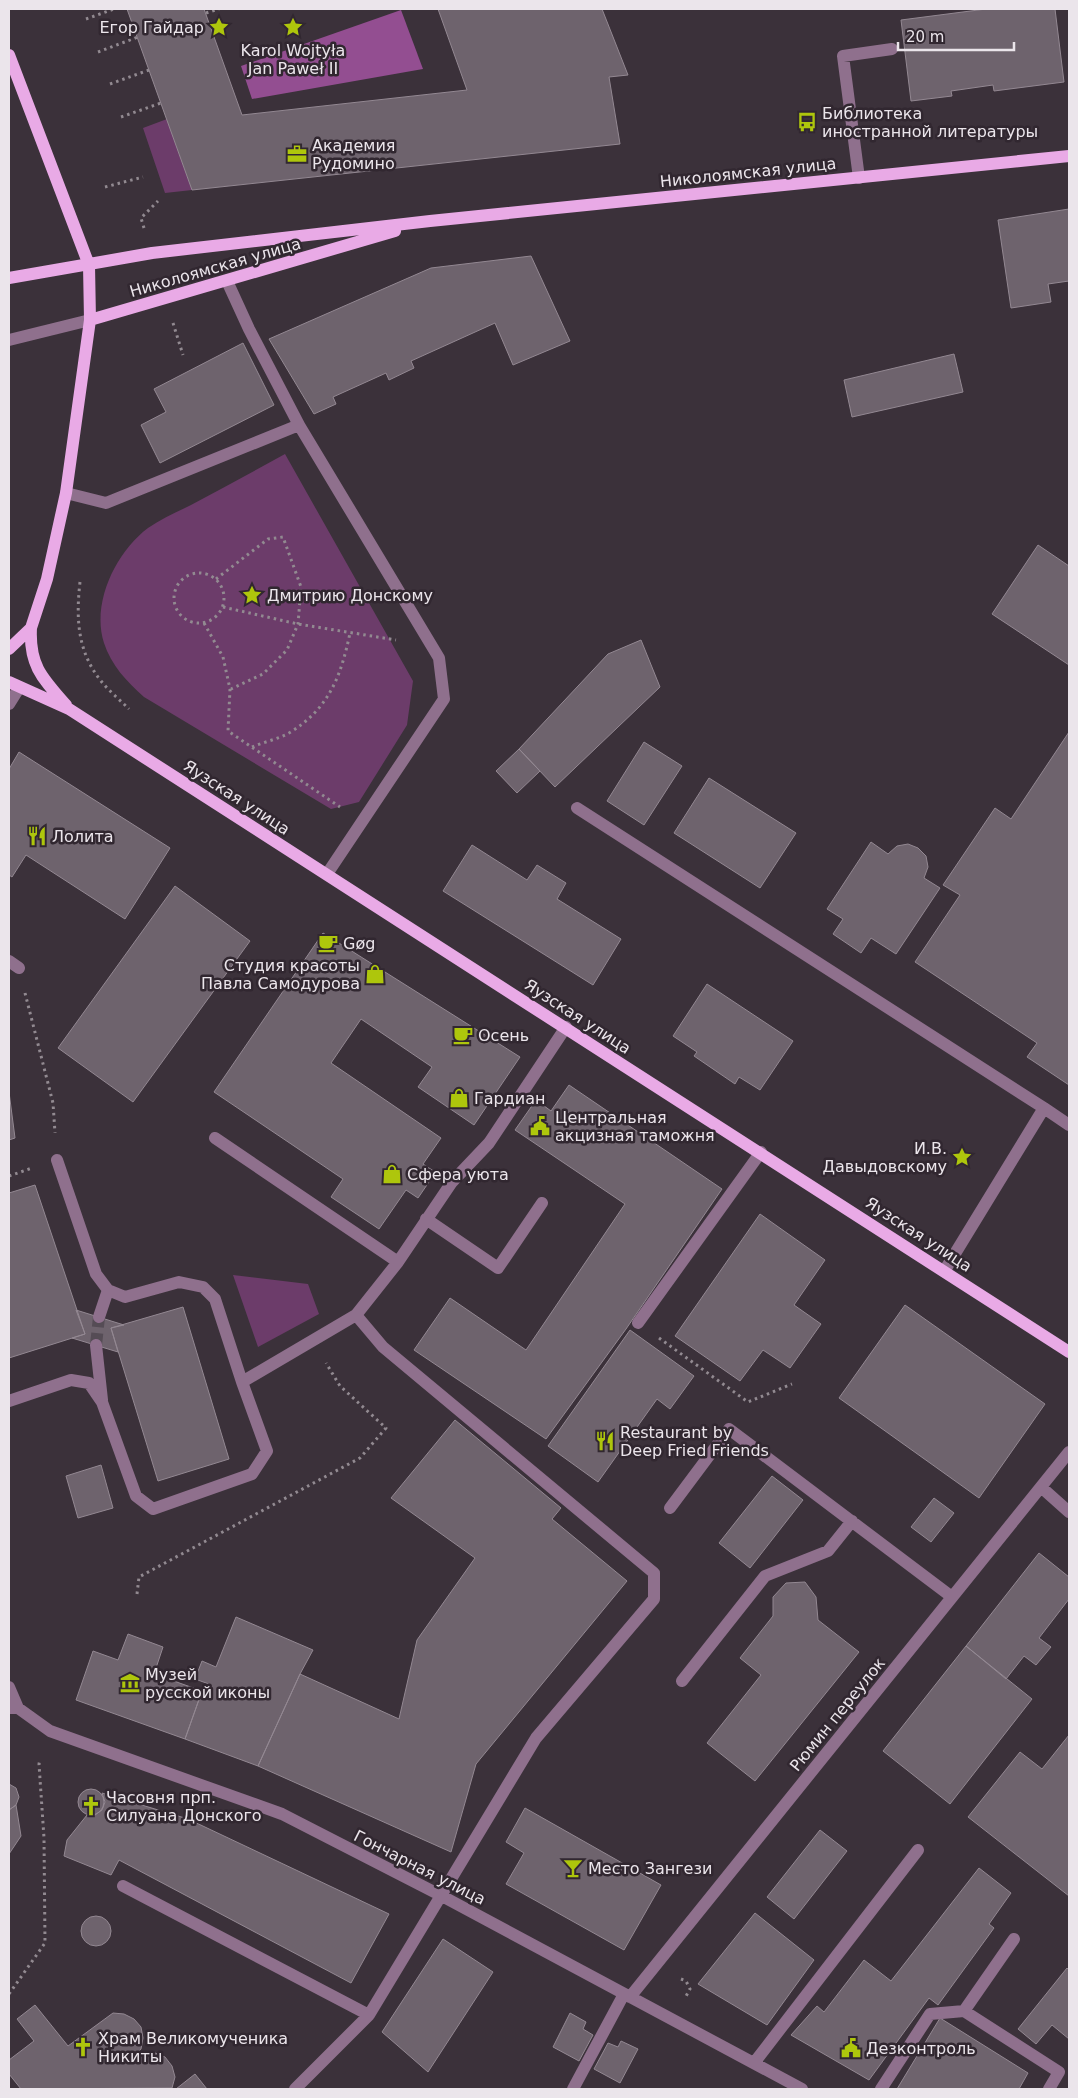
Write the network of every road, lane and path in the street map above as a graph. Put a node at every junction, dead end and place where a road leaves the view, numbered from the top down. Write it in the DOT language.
graph roads {
  1 [pos="114,9"];
  2 [pos="218,9"];
  3 [pos="206,14"];
  4 [pos="86,19"];
  5 [pos="138,37"];
  6 [pos="892,49"];
  7 [pos="98,52"];
  8 [pos="9,54"];
  9 [pos="149,70"];
  10 [pos="110,84"];
  11 [pos="161,103"];
  12 [pos="121,117"];
  13 [pos="1069,156"];
  14 [pos="144,177"];
  15 [pos="859,178"];
  16 [pos="105,187"];
  17 [pos="430,221"];
  18 [pos="89,265"];
  19 [pos="9,278"];
  20 [pos="227,281"];
  21 [pos="90,320"];
  22 [pos="9,340"];
  23 [pos="298,425"];
  24 [pos="66,493"];
  25 [pos="216,579"];
  26 [pos="80,582"];
  27 [pos="223,607"];
  28 [pos="204,623"];
  29 [pos="298,624"];
  30 [pos="31,628"];
  31 [pos="350,633"];
  32 [pos="432,646"];
  33 [pos="9,649"];
  34 [pos="14,685"];
  35 [pos="230,689"];
  36 [pos="9,704"];
  37 [pos="69,708"];
  38 [pos="129,708"];
  39 [pos="251,747"];
  40 [pos="577,808"];
  41 [pos="362,822"];
  42 [pos="326,874"];
  43 [pos="14,965"];
  44 [pos="566,1027"];
  45 [pos="53,1103"];
  46 [pos="1044,1108"];
  47 [pos="1069,1125"];
  48 [pos="215,1138"];
  49 [pos="761,1152"];
  50 [pos="57,1160"];
  51 [pos="542,1203"];
  52 [pos="426,1219"];
  53 [pos="398,1262"];
  54 [pos="945,1270"];
  55 [pos="108,1290"];
  56 [pos="356,1315"];
  57 [pos="99,1317"];
  58 [pos="638,1324"];
  59 [pos="96,1345"];
  60 [pos="1069,1352"];
  61 [pos="242,1382"];
  62 [pos="792,1384"];
  63 [pos="340,1386"];
  64 [pos="9,1401"];
  65 [pos="102,1402"];
  66 [pos="1069,1452"];
  67 [pos="1041,1487"];
  68 [pos="670,1508"];
  69 [pos="1069,1512"];
  70 [pos="852,1521"];
  71 [pos="136,1594"];
  72 [pos="952,1597"];
  73 [pos="682,1681"];
  74 [pos="9,1687"];
  75 [pos="13,1708"];
  76 [pos="40,1759"];
  77 [pos="918,1850"];
  78 [pos="123,1886"];
  79 [pos="440,1895"];
  80 [pos="1014,1939"];
  81 [pos="681,1979"];
  82 [pos="9,1994"];
  83 [pos="627,1995"];
  84 [pos="685,1998"];
  85 [pos="964,2012"];
  86 [pos="369,2015"];
  87 [pos="754,2063"];
  88 [pos="295,2089"];
  89 [pos="573,2089"];
  90 [pos="802,2089"];
  91 [pos="881,2089"];
  92 [pos="1049,2089"];
  1 -- 4 [label="path"];
  2 -- 3 [label="path"];
  5 -- 7 [label="path"];
  6 -- 15 [label="street"];
  8 -- 18 [label="main road"];
  9 -- 10 [label="path"];
  11 -- 12 [label="path"];
  13 -- 15 [label="main road, Николоямская улица"];
  14 -- 16 [label="path"];
  15 -- 17 [label="main road, Николоямская улица"];
  17 -- 18 [label="main road, Николоямская улица"];
  17 -- 20 [label="main road, Николоямская улица"];
  18 -- 19 [label="main road, Николоямская улица"];
  18 -- 21 [label="main road"];
  20 -- 21 [label="main road, Николоямская улица"];
  20 -- 23 [label="street"];
  21 -- 22 [label="street, Николоямская улица"];
  21 -- 24 [label="main road"];
  23 -- 24 [label="street"];
  23 -- 32 [label="street"];
  24 -- 30 [label="main road"];
  25 -- 27 [label="path"];
  25 -- 28 [label="path"];
  25 -- 29 [label="path"];
  26 -- 38 [label="path"];
  27 -- 28 [label="path"];
  27 -- 29 [label="path"];
  28 -- 35 [label="path"];
  29 -- 31 [label="path"];
  29 -- 35 [label="path"];
  30 -- 33 [label="main road"];
  30 -- 37 [label="main road, Яузская улица"];
  31 -- 32 [label="path"];
  31 -- 39 [label="path"];
  32 -- 41 [label="street"];
  34 -- 36 [label="street"];
  34 -- 37 [label="main road, Яузская улица"];
  35 -- 39 [label="path"];
  37 -- 42 [label="main road, Яузская улица"];
  39 -- 41 [label="path"];
  40 -- 46 [label="street"];
  41 -- 42 [label="street"];
  42 -- 44 [label="main road, Яузская улица"];
  43 -- 45 [label="path"];
  44 -- 49 [label="main road, Яузская улица"];
  44 -- 52 [label="street"];
  46 -- 47 [label="street"];
  46 -- 54 [label="street"];
  48 -- 53 [label="street"];
  49 -- 54 [label="main road, Яузская улица"];
  49 -- 58 [label="street"];
  50 -- 55 [label="street"];
  51 -- 52 [label="street"];
  52 -- 53 [label="street"];
  53 -- 56 [label="street"];
  54 -- 60 [label="main road, Яузская улица"];
  55 -- 57 [label="street"];
  55 -- 61 [label="street"];
  56 -- 61 [label="street"];
  56 -- 79 [label="street"];
  58 -- 62 [label="path"];
  59 -- 65 [label="street"];
  61 -- 65 [label="street"];
  63 -- 71 [label="path"];
  64 -- 65 [label="street"];
  66 -- 67 [label="street, Рюмин переулок"];
  67 -- 69 [label="street"];
  67 -- 72 [label="street, Рюмин переулок"];
  68 -- 70 [label="street"];
  70 -- 72 [label="street"];
  70 -- 73 [label="street"];
  72 -- 83 [label="street, Рюмин переулок"];
  74 -- 75 [label="street"];
  75 -- 79 [label="street, Гончарная улица"];
  76 -- 82 [label="path"];
  77 -- 87 [label="street"];
  78 -- 86 [label="street"];
  79 -- 83 [label="street, Гончарная улица"];
  79 -- 86 [label="street"];
  80 -- 85 [label="street"];
  81 -- 84 [label="path"];
  83 -- 87 [label="street, Гончарная улица"];
  83 -- 89 [label="street, Рюмин переулок"];
  85 -- 91 [label="street"];
  85 -- 92 [label="street"];
  86 -- 88 [label="street"];
  87 -- 90 [label="street, Гончарная улица"];
}
